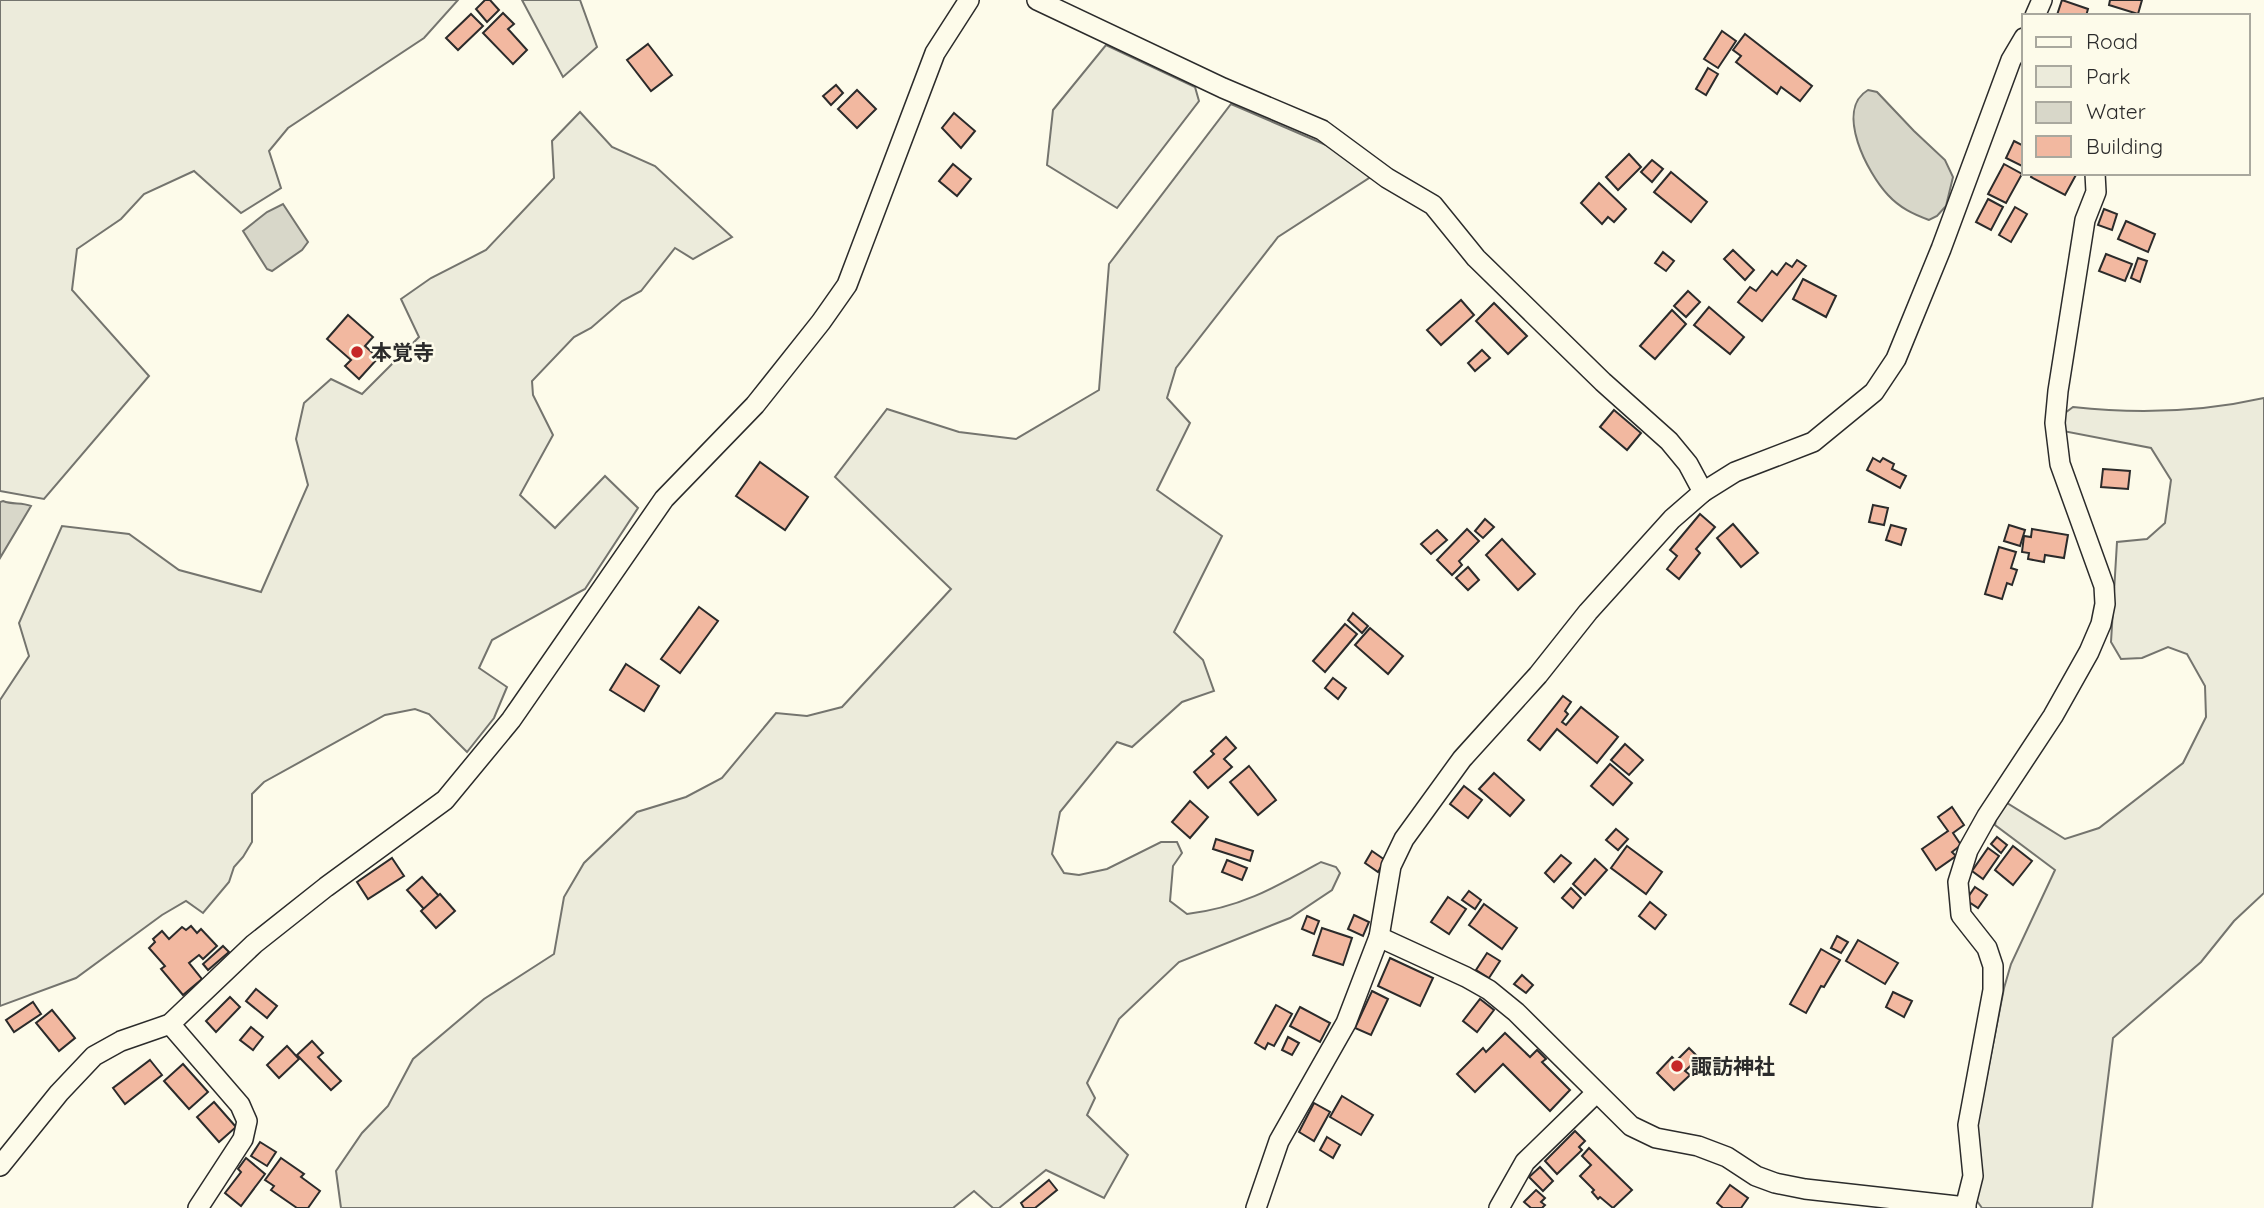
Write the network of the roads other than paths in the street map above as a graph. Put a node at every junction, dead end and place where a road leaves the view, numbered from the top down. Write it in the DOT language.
graph roads {
  1 [pos="969,0"];
  2 [pos="1037,0"];
  3 [pos="2022,41"];
  4 [pos="2095,175"];
  5 [pos="1703,492"];
  6 [pos="1379,937"];
  7 [pos="170,1024"];
  8 [pos="1596,1093"];
  9 [pos="0,1166"];
  10 [pos="1966,1207"];
  11 [pos="198,1208"];
  12 [pos="1256,1208"];
  13 [pos="1499,1208"];
  1 -- 7 [label="street"];
  2 -- 5 [label="street"];
  3 -- 5 [label="street"];
  4 -- 10 [label="street"];
  5 -- 6 [label="street"];
  6 -- 8 [label="street"];
  6 -- 12 [label="street"];
  7 -- 9 [label="street"];
  7 -- 11 [label="street"];
  8 -- 10 [label="street"];
  8 -- 13 [label="street"];
}
